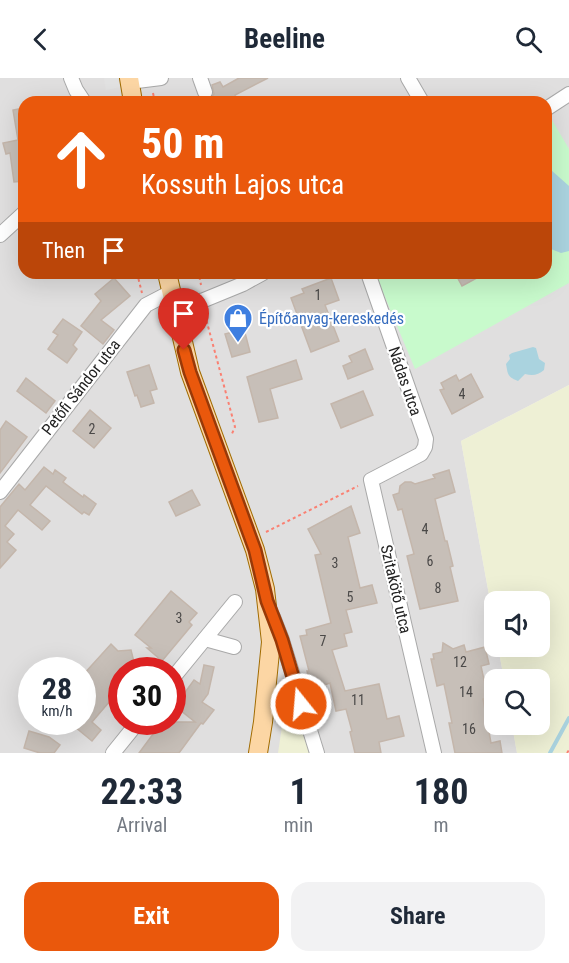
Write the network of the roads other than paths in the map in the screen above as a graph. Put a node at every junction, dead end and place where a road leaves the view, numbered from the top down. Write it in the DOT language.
graph roads {
  1 [pos="71,78"];
  2 [pos="161,78"];
  3 [pos="408,78"];
  4 [pos="129,80"];
  5 [pos="569,94"];
  6 [pos="80,96"];
  7 [pos="132,96"];
  8 [pos="418,96"];
  9 [pos="552,105"];
  10 [pos="18,218"];
  11 [pos="0,235"];
  12 [pos="168,279"];
  13 [pos="252,279"];
  14 [pos="370,279"];
  15 [pos="172,299"];
  16 [pos="371,480"];
  17 [pos="0,492"];
  18 [pos="267,601"];
  19 [pos="235,602"];
  20 [pos="205,639"];
  21 [pos="234,647"];
  22 [pos="186,662"];
  23 [pos="127,735"];
  24 [pos="112,753"];
  25 [pos="258,753"];
  26 [pos="317,753"];
  27 [pos="434,753"];
  1 -- 6 [label="street"];
  2 -- 4 [label="street"];
  3 -- 8 [label="street"];
  4 -- 7 [label="main road"];
  5 -- 9 [label="street"];
  10 -- 11 [label="street"];
  12 -- 15 [label="main road"];
  13 -- 15 [label="street, Petőfi Sándor utca"];
  14 -- 16 [label="street, Nádas utca"];
  15 -- 17 [label="street, Petőfi Sándor utca"];
  15 -- 18 [label="main road"];
  16 -- 27 [label="street, Szitakötő utca"];
  18 -- 25 [label="main road"];
  18 -- 26 [label="street"];
  19 -- 20 [label="street"];
  20 -- 21 [label="street"];
  20 -- 22 [label="street"];
  23 -- 24 [label="street"];
}
